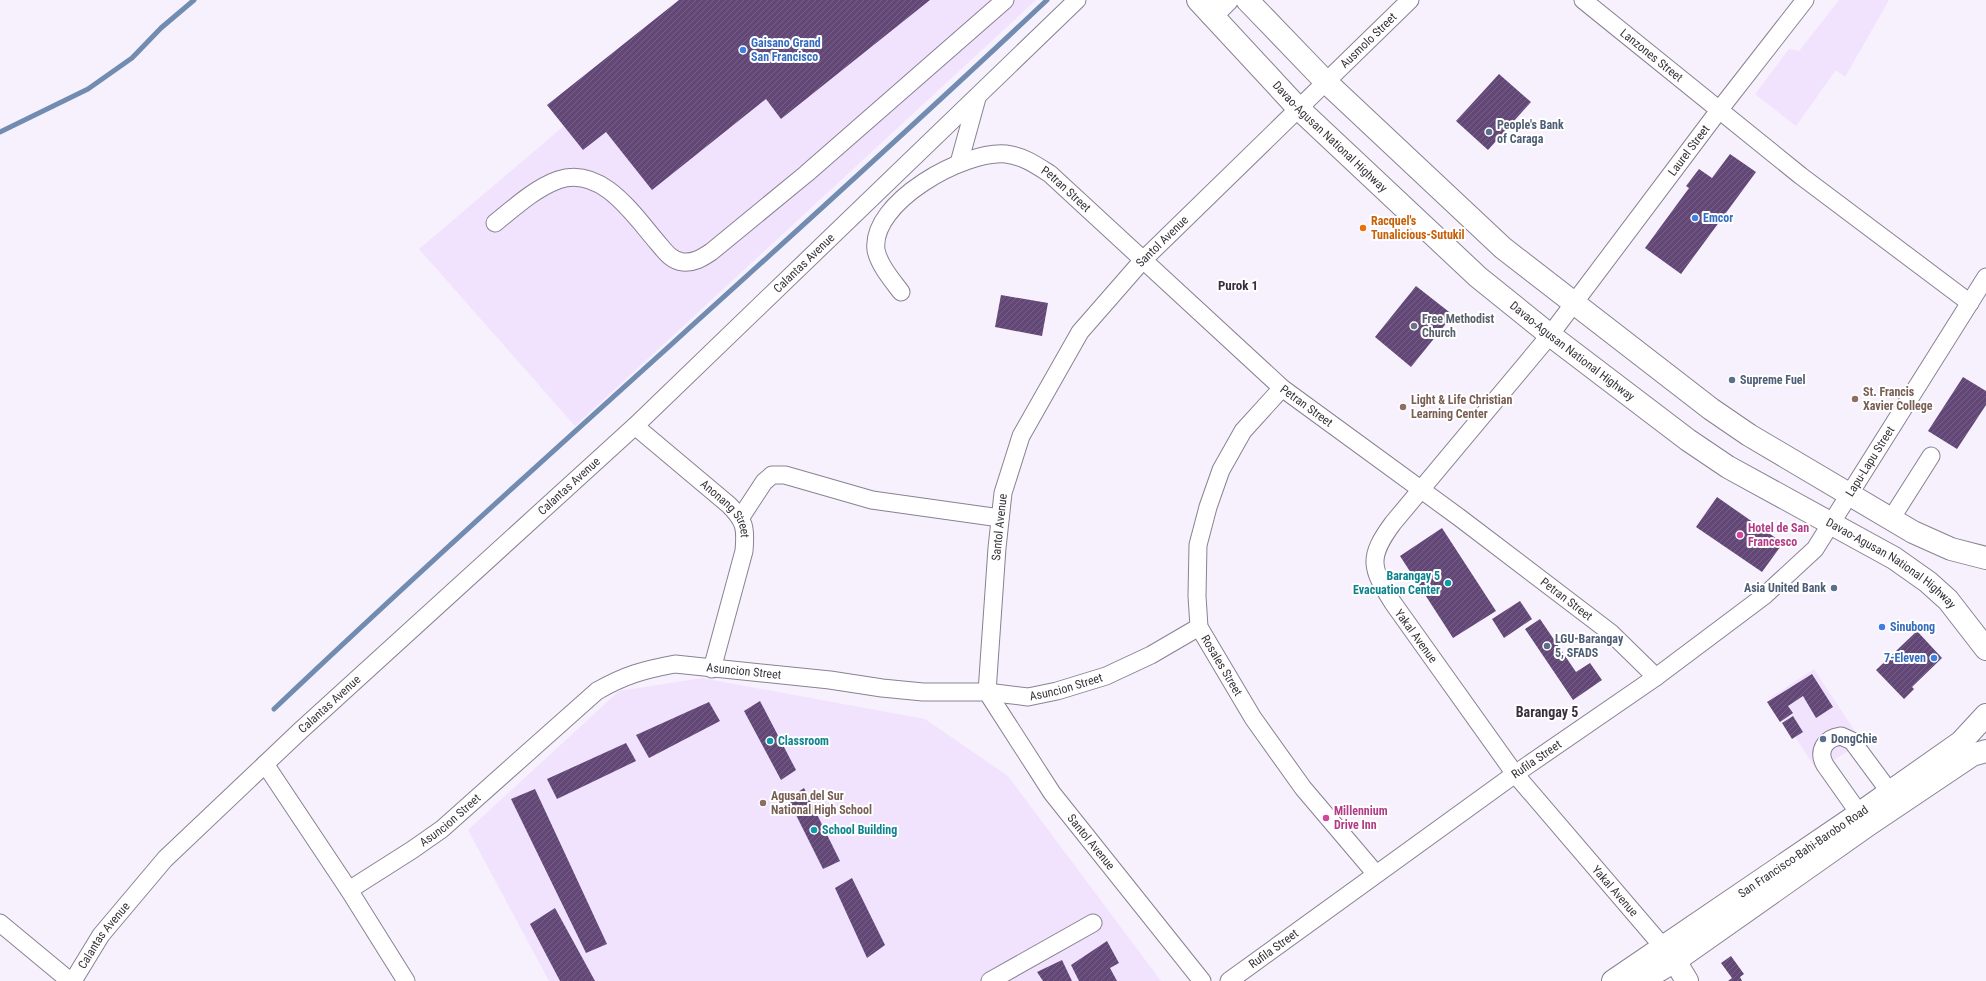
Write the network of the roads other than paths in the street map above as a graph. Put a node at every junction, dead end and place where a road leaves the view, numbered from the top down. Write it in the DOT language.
graph roads {
  1 [pos="1005,0"];
  2 [pos="1077,0"];
  3 [pos="1247,0"];
  4 [pos="1410,0"];
  5 [pos="1583,0"];
  6 [pos="1805,0"];
  7 [pos="1212,5"];
  8 [pos="1325,81"];
  9 [pos="977,97"];
  10 [pos="1298,108"];
  11 [pos="1720,109"];
  12 [pos="959,163"];
  13 [pos="495,223"];
  14 [pos="1142,261"];
  15 [pos="1986,277"];
  16 [pos="901,292"];
  17 [pos="1575,302"];
  18 [pos="1970,303"];
  19 [pos="1550,335"];
  20 [pos="1282,388"];
  21 [pos="635,426"];
  22 [pos="1931,456"];
  23 [pos="1421,491"];
  24 [pos="1849,494"];
  25 [pos="741,517"];
  26 [pos="1000,518"];
  27 [pos="1891,519"];
  28 [pos="1830,524"];
  29 [pos="1986,558"];
  30 [pos="1199,627"];
  31 [pos="1986,649"];
  32 [pos="712,669"];
  33 [pos="1656,677"];
  34 [pos="987,692"];
  35 [pos="1986,715"];
  36 [pos="1986,751"];
  37 [pos="266,764"];
  38 [pos="1515,774"];
  39 [pos="1889,791"];
  40 [pos="1864,819"];
  41 [pos="1376,874"];
  42 [pos="349,890"];
  43 [pos="0,923"];
  44 [pos="1093,923"];
  45 [pos="1670,954"];
  46 [pos="994,980"];
  47 [pos="71,981"];
  48 [pos="406,981"];
  49 [pos="1202,981"];
  50 [pos="1229,981"];
  51 [pos="1613,981"];
  52 [pos="1641,981"];
  53 [pos="1687,981"];
  1 -- 13 [label="street"];
  2 -- 9 [label="street, Calantas Avenue"];
  3 -- 8 [label="main road"];
  4 -- 8 [label="street, Ausmolo Street"];
  5 -- 11 [label="street, Lanzones Street"];
  6 -- 11 [label="street, Laurel Street"];
  7 -- 10 [label="main road, Davao-Agusan National Highway"];
  8 -- 10 [label="street, Ausmolo Street"];
  8 -- 17 [label="main road"];
  9 -- 12 [label="street"];
  9 -- 21 [label="street, Calantas Avenue"];
  10 -- 14 [label="street, Santol Avenue"];
  10 -- 19 [label="main road, Davao-Agusan National Highway"];
  11 -- 17 [label="street, Laurel Street"];
  11 -- 18 [label="street, Lanzones Street"];
  12 -- 14 [label="street, Petran Street"];
  12 -- 16 [label="street, Petran Street"];
  14 -- 20 [label="street, Petran Street"];
  14 -- 26 [label="street, Santol Avenue"];
  15 -- 18 [label="street, Lapu-Lapu Street"];
  17 -- 19 [label="street, Yakal Avenue"];
  17 -- 24 [label="main road"];
  18 -- 24 [label="street, Lapu-Lapu Street"];
  19 -- 23 [label="street, Yakal Avenue"];
  19 -- 28 [label="main road, Davao-Agusan National Highway"];
  20 -- 23 [label="street, Petran Street"];
  20 -- 30 [label="street, Rosales Street"];
  21 -- 25 [label="street, Anonang Street"];
  21 -- 37 [label="street, Calantas Avenue"];
  22 -- 27 [label="street"];
  23 -- 33 [label="street, Petran Street"];
  23 -- 38 [label="street, Yakal Avenue"];
  24 -- 27 [label="main road"];
  24 -- 28 [label="street, Lapu-Lapu Street"];
  25 -- 26 [label="street"];
  25 -- 32 [label="street, Anonang Street"];
  26 -- 34 [label="street, Santol Avenue"];
  27 -- 29 [label="main road"];
  28 -- 31 [label="main road, Davao-Agusan National Highway"];
  28 -- 33 [label="street, Rufila Street"];
  30 -- 34 [label="street, Asuncion Street"];
  30 -- 41 [label="street, Rosales Street"];
  32 -- 34 [label="street, Asuncion Street"];
  32 -- 42 [label="street, Asuncion Street"];
  33 -- 38 [label="street, Rufila Street"];
  34 -- 49 [label="street, Santol Avenue"];
  35 -- 39 [label="main road, San Francisco-Bahi-Barobo Road"];
  36 -- 40 [label="main road, San Francisco-Bahi-Barobo Road"];
  37 -- 42 [label="street"];
  37 -- 47 [label="street, Calantas Avenue"];
  38 -- 41 [label="street, Rufila Street"];
  38 -- 45 [label="street, Yakal Avenue"];
  39 -- 40 [label="main road, San Francisco-Bahi-Barobo Road"];
  39 -- 40 [label="street"];
  40 -- 45 [label="main road, San Francisco-Bahi-Barobo Road"];
  41 -- 50 [label="street, Rufila Street"];
  42 -- 48 [label="street"];
  43 -- 47 [label="street"];
  44 -- 46 [label="street"];
  45 -- 51 [label="main road, San Francisco-Bahi-Barobo Road"];
  45 -- 52 [label="main road, San Francisco-Bahi-Barobo Road"];
  45 -- 53 [label="main road"];
}
